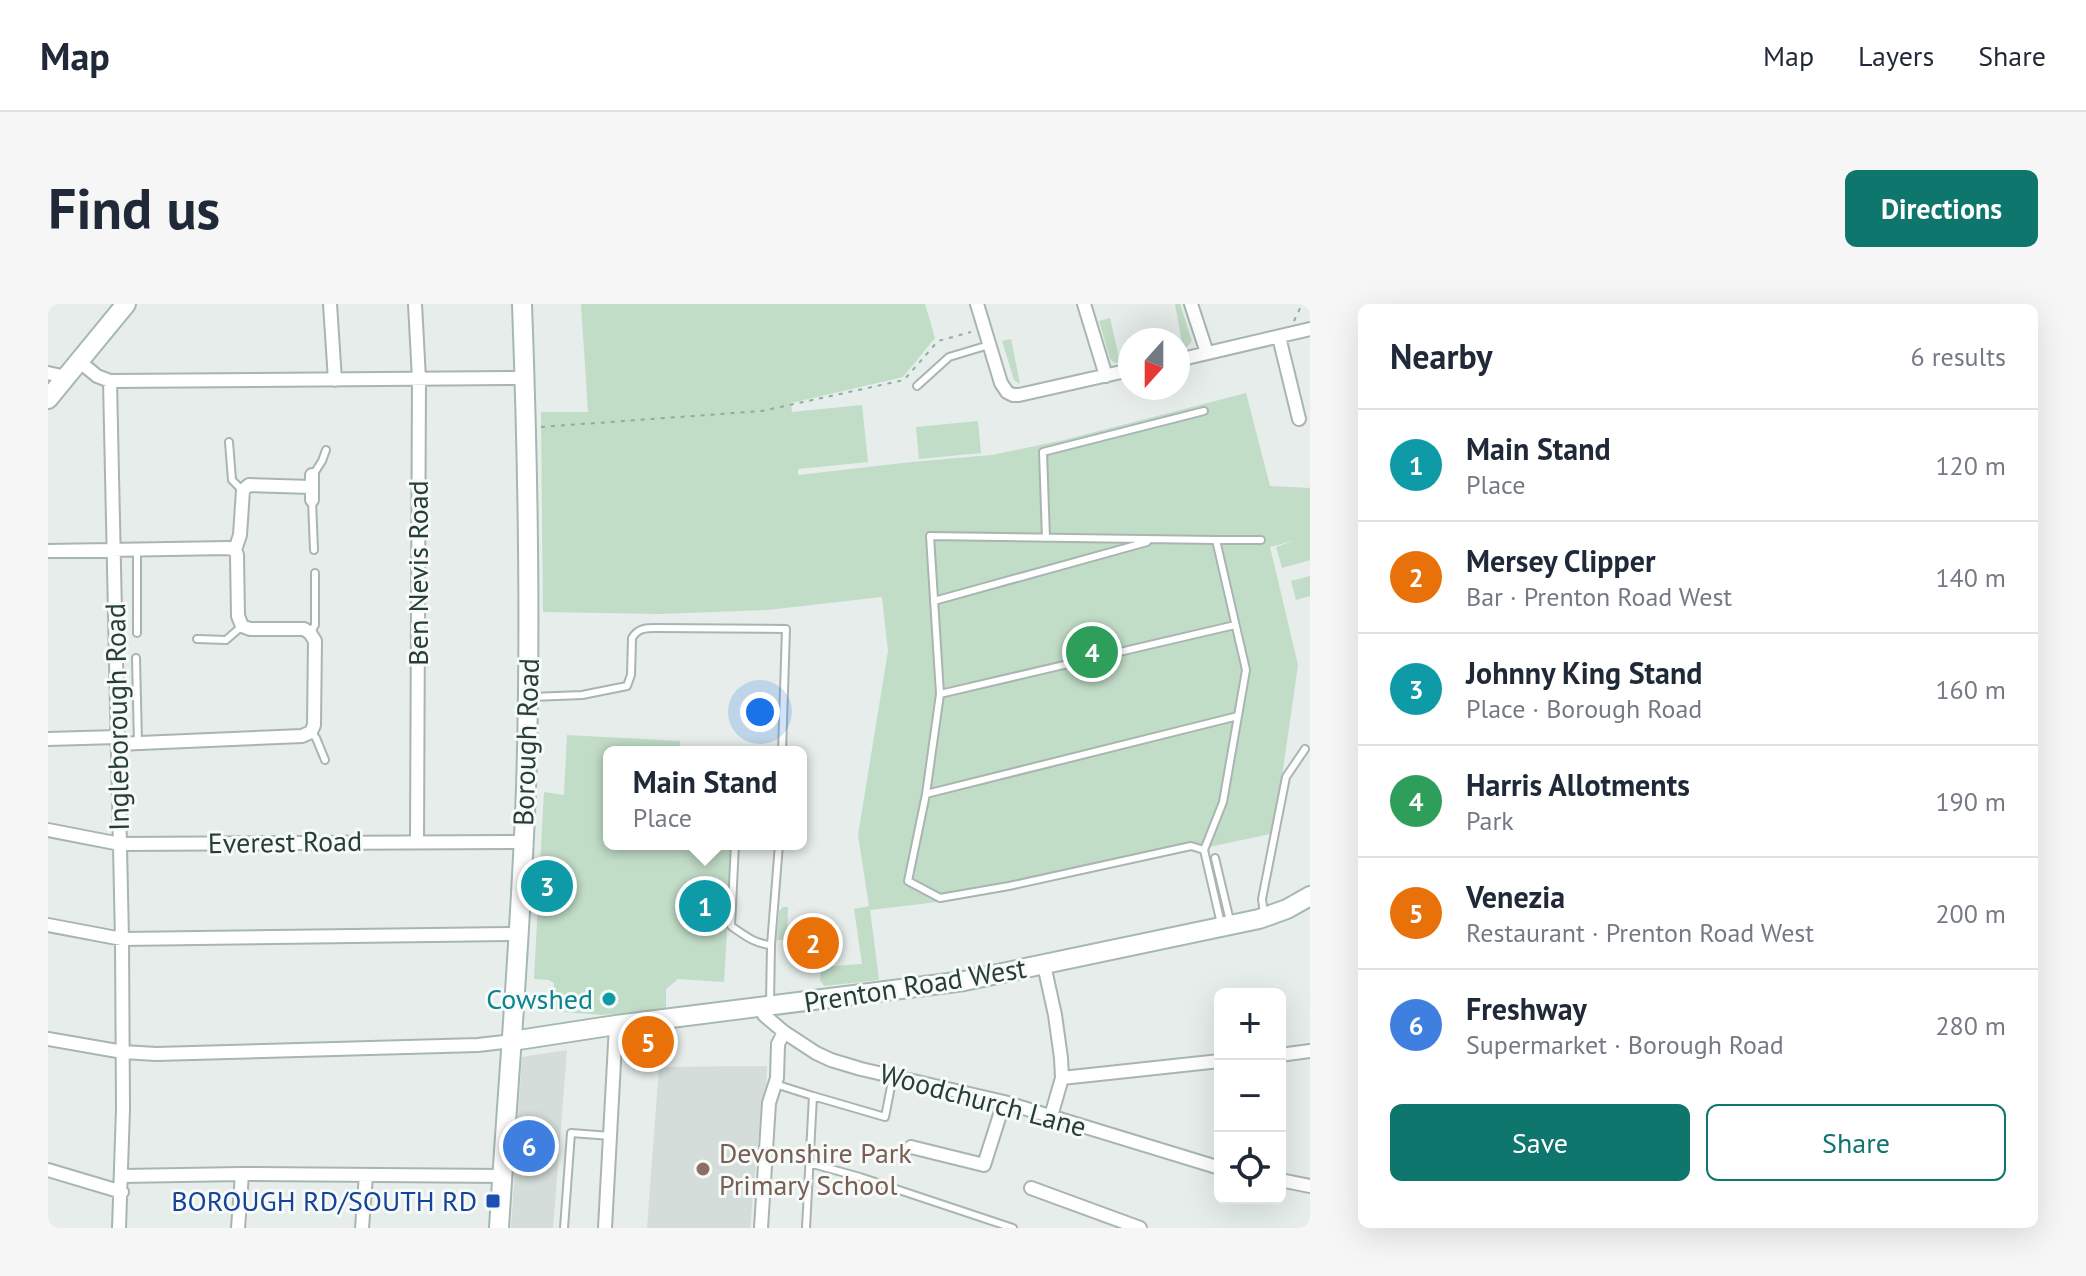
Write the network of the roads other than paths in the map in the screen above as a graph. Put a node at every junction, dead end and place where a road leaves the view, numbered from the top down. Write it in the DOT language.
graph roads {
  1 [pos="126,304"];
  2 [pos="330,304"];
  3 [pos="415,304"];
  4 [pos="522,304"];
  5 [pos="977,304"];
  6 [pos="1084,304"];
  7 [pos="1191,304"];
  8 [pos="1310,329"];
  9 [pos="1279,337"];
  10 [pos="989,345"];
  11 [pos="1207,353"];
  12 [pos="1190,357"];
  13 [pos="79,361"];
  14 [pos="1118,373"];
  15 [pos="57,375"];
  16 [pos="1106,376"];
  17 [pos="525,378"];
  18 [pos="419,379"];
  19 [pos="335,380"];
  20 [pos="110,381"];
  21 [pos="917,386"];
  22 [pos="1291,387"];
  23 [pos="1276,391"];
  24 [pos="48,399"];
  25 [pos="1204,411"];
  26 [pos="1299,419"];
  27 [pos="229,442"];
  28 [pos="326,450"];
  29 [pos="312,487"];
  30 [pos="243,490"];
  31 [pos="1046,538"];
  32 [pos="1155,540"];
  33 [pos="1216,540"];
  34 [pos="1261,540"];
  35 [pos="137,549"];
  36 [pos="113,550"];
  37 [pos="235,550"];
  38 [pos="314,550"];
  39 [pos="48,551"];
  40 [pos="315,573"];
  41 [pos="934,601"];
  42 [pos="1235,625"];
  43 [pos="242,626"];
  44 [pos="137,633"];
  45 [pos="310,633"];
  46 [pos="197,639"];
  47 [pos="136,658"];
  48 [pos="940,694"];
  49 [pos="528,697"];
  50 [pos="1238,716"];
  51 [pos="311,732"];
  52 [pos="48,739"];
  53 [pos="117,741"];
  54 [pos="138,744"];
  55 [pos="782,746"];
  56 [pos="1305,749"];
  57 [pos="325,760"];
  58 [pos="926,794"];
  59 [pos="48,830"];
  60 [pos="417,841"];
  61 [pos="523,842"];
  62 [pos="120,844"];
  63 [pos="735,850"];
  64 [pos="779,850"];
  65 [pos="1204,850"];
  66 [pos="1215,858"];
  67 [pos="1310,896"];
  68 [pos="1264,918"];
  69 [pos="48,925"];
  70 [pos="1226,926"];
  71 [pos="519,934"];
  72 [pos="122,939"];
  73 [pos="771,945"];
  74 [pos="1044,965"];
  75 [pos="766,1007"];
  76 [pos="616,1025"];
  77 [pos="784,1032"];
  78 [pos="48,1039"];
  79 [pos="512,1041"];
  80 [pos="1310,1051"];
  81 [pos="123,1052"];
  82 [pos="1286,1054"];
  83 [pos="1214,1062"];
  84 [pos="893,1076"];
  85 [pos="1062,1078"];
  86 [pos="775,1084"];
  87 [pos="813,1096"];
  88 [pos="1004,1102"];
  89 [pos="1051,1116"];
  90 [pos="611,1136"];
  91 [pos="911,1147"];
  92 [pos="809,1163"];
  93 [pos="1214,1166"];
  94 [pos="48,1170"];
  95 [pos="242,1174"];
  96 [pos="366,1175"];
  97 [pos="122,1176"];
  98 [pos="503,1176"];
  99 [pos="1286,1181"];
  100 [pos="1310,1186"];
  101 [pos="1031,1188"];
  102 [pos="122,1192"];
  103 [pos="119,1228"];
  104 [pos="238,1228"];
  105 [pos="362,1228"];
  106 [pos="499,1228"];
  107 [pos="564,1228"];
  108 [pos="605,1228"];
  109 [pos="761,1228"];
  110 [pos="806,1228"];
  111 [pos="1013,1228"];
  112 [pos="1140,1228"];
  1 -- 13 [label="street"];
  2 -- 19 [label="street"];
  3 -- 18 [label="street, Ben Nevis Road"];
  4 -- 17 [label="street, Borough Road"];
  5 -- 10 [label="street"];
  6 -- 16 [label="street"];
  7 -- 11 [label="street"];
  8 -- 9 [label="street"];
  9 -- 11 [label="street"];
  9 -- 22 [label="street"];
  10 -- 16 [label="street"];
  10 -- 21 [label="lane"];
  11 -- 12 [label="street"];
  13 -- 15 [label="street"];
  13 -- 20 [label="street"];
  14 -- 16 [label="street"];
  15 -- 24 [label="street"];
  17 -- 18 [label="street"];
  17 -- 49 [label="street, Borough Road"];
  18 -- 19 [label="street"];
  18 -- 60 [label="street, Ben Nevis Road"];
  19 -- 20 [label="street"];
  20 -- 36 [label="street, Ingleborough Road"];
  22 -- 23 [label="street"];
  22 -- 26 [label="street"];
  25 -- 31 [label="lane"];
  27 -- 30 [label="lane"];
  28 -- 29 [label="lane"];
  29 -- 30 [label="street"];
  29 -- 38 [label="lane"];
  30 -- 37 [label="street"];
  31 -- 32 [label="lane"];
  31 -- 41 [label="lane"];
  32 -- 33 [label="lane"];
  32 -- 41 [label="lane"];
  33 -- 34 [label="lane"];
  33 -- 42 [label="lane"];
  35 -- 36 [label="street"];
  35 -- 37 [label="street"];
  35 -- 44 [label="lane"];
  36 -- 39 [label="street"];
  36 -- 53 [label="street, Ingleborough Road"];
  37 -- 43 [label="street"];
  40 -- 45 [label="lane"];
  41 -- 48 [label="lane"];
  42 -- 48 [label="lane"];
  42 -- 50 [label="lane"];
  43 -- 45 [label="street"];
  43 -- 46 [label="lane"];
  45 -- 51 [label="street"];
  47 -- 54 [label="lane"];
  48 -- 58 [label="lane"];
  49 -- 55 [label="lane"];
  49 -- 61 [label="street, Borough Road"];
  50 -- 58 [label="lane"];
  50 -- 65 [label="lane"];
  51 -- 54 [label="street"];
  51 -- 57 [label="lane"];
  52 -- 53 [label="street"];
  53 -- 54 [label="street"];
  53 -- 62 [label="street, Ingleborough Road"];
  56 -- 68 [label="lane"];
  58 -- 65 [label="lane"];
  59 -- 62 [label="street, Everest Road"];
  60 -- 61 [label="street, Everest Road"];
  60 -- 62 [label="street, Everest Road"];
  61 -- 71 [label="street, Borough Road"];
  62 -- 72 [label="street, Ingleborough Road"];
  63 -- 73 [label="lane"];
  64 -- 73 [label="lane"];
  65 -- 70 [label="lane"];
  66 -- 70 [label="lane"];
  67 -- 68 [label="street, Prenton Road West"];
  68 -- 70 [label="street, Prenton Road West"];
  69 -- 72 [label="street"];
  70 -- 74 [label="street, Prenton Road West"];
  71 -- 72 [label="street"];
  71 -- 79 [label="street, Borough Road"];
  72 -- 81 [label="street, Ingleborough Road"];
  73 -- 75 [label="lane"];
  74 -- 75 [label="street, Prenton Road West"];
  74 -- 85 [label="street"];
  75 -- 76 [label="street, Prenton Road West"];
  75 -- 77 [label="street, Woodchurch Lane"];
  76 -- 79 [label="street, Prenton Road West"];
  76 -- 90 [label="street"];
  77 -- 84 [label="street, Woodchurch Lane"];
  77 -- 86 [label="street"];
  78 -- 81 [label="street"];
  79 -- 81 [label="street"];
  79 -- 98 [label="street, Borough Road"];
  80 -- 82 [label="street"];
  81 -- 97 [label="street, Ingleborough Road"];
  83 -- 85 [label="street"];
  84 -- 87 [label="lane"];
  84 -- 88 [label="street, Woodchurch Lane"];
  85 -- 89 [label="street"];
  86 -- 87 [label="lane"];
  86 -- 109 [label="street"];
  87 -- 92 [label="lane"];
  88 -- 89 [label="street, Woodchurch Lane"];
  88 -- 91 [label="street"];
  89 -- 93 [label="street, Woodchurch Lane"];
  90 -- 107 [label="lane"];
  90 -- 108 [label="street"];
  92 -- 110 [label="lane"];
  92 -- 111 [label="lane"];
  94 -- 102 [label="street"];
  95 -- 96 [label="street"];
  95 -- 97 [label="street"];
  95 -- 104 [label="street"];
  96 -- 98 [label="street"];
  96 -- 105 [label="street"];
  97 -- 102 [label="street, Ingleborough Road"];
  98 -- 106 [label="street, Borough Road"];
  99 -- 100 [label="street"];
  101 -- 112 [label="street"];
  102 -- 103 [label="street, Ingleborough Road"];
}
